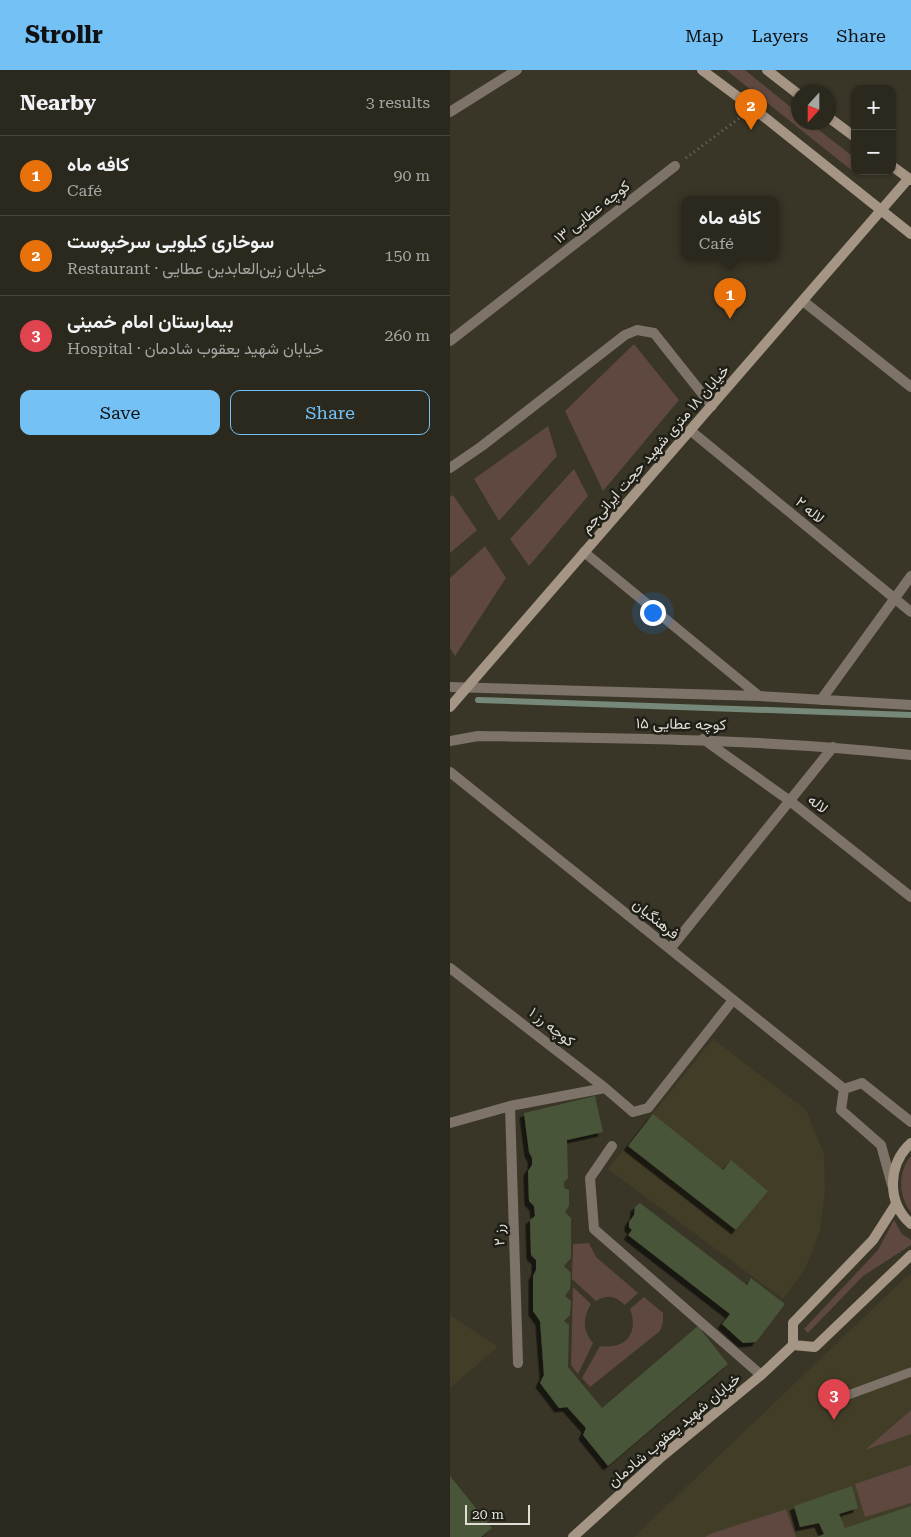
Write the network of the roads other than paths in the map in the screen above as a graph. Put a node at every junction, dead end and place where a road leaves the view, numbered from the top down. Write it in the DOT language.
graph roads {
  1 [pos="517,70"];
  2 [pos="702,70"];
  3 [pos="767,70"];
  4 [pos="791,89"];
  5 [pos="450,112"];
  6 [pos="836,123"];
  7 [pos="851,134"];
  8 [pos="675,166"];
  9 [pos="896,169"];
  10 [pos="910,179"];
  11 [pos="882,210"];
  12 [pos="911,234"];
  13 [pos="803,301"];
  14 [pos="450,341"];
  15 [pos="911,387"];
  16 [pos="712,406"];
  17 [pos="691,431"];
  18 [pos="450,468"];
  19 [pos="584,552"];
  20 [pos="911,576"];
  21 [pos="894,599"];
  22 [pos="911,612"];
  23 [pos="450,687"];
  24 [pos="466,687"];
  25 [pos="760,696"];
  26 [pos="821,700"];
  27 [pos="911,705"];
  28 [pos="450,707"];
  29 [pos="702,739"];
  30 [pos="450,741"];
  31 [pos="834,746"];
  32 [pos="911,755"];
  33 [pos="450,772"];
  34 [pos="790,801"];
  35 [pos="911,898"];
  36 [pos="670,949"];
  37 [pos="450,968"];
  38 [pos="733,1000"];
  39 [pos="605,1088"];
  40 [pos="844,1089"];
  41 [pos="510,1106"];
  42 [pos="911,1122"];
  43 [pos="450,1123"];
  44 [pos="911,1143"];
  45 [pos="612,1146"];
  46 [pos="892,1185"];
  47 [pos="896,1204"];
  48 [pos="911,1224"];
  49 [pos="911,1256"];
  50 [pos="794,1344"];
  51 [pos="518,1363"];
  52 [pos="911,1372"];
  53 [pos="761,1376"];
  54 [pos="840,1398"];
  55 [pos="573,1537"];
  1 -- 5 [label="street"];
  2 -- 11 [label="street"];
  3 -- 4 [label="street"];
  6 -- 7 [label="street"];
  8 -- 14 [label="street, کوچه عطایی ۱۳"];
  9 -- 10 [label="street"];
  10 -- 11 [label="street, خیابان ۱۸ متری شهید حجت ایرانی‌جم"];
  11 -- 12 [label="street"];
  11 -- 13 [label="street, خیابان ۱۸ متری شهید حجت ایرانی‌جم"];
  13 -- 15 [label="street"];
  13 -- 16 [label="street, خیابان ۱۸ متری شهید حجت ایرانی‌جم"];
  16 -- 17 [label="street, خیابان ۱۸ متری شهید حجت ایرانی‌جم"];
  16 -- 18 [label="street"];
  17 -- 19 [label="street, خیابان ۱۸ متری شهید حجت ایرانی‌جم"];
  17 -- 21 [label="street, لاله ۲"];
  19 -- 24 [label="street, خیابان ۱۸ متری شهید حجت ایرانی‌جم"];
  19 -- 25 [label="street"];
  20 -- 21 [label="street"];
  21 -- 22 [label="street, لاله ۲"];
  21 -- 26 [label="street"];
  23 -- 24 [label="street, کوچه عطایی ۱۵"];
  24 -- 25 [label="street, کوچه عطایی ۱۵"];
  24 -- 28 [label="street, خیابان ۱۸ متری شهید حجت ایرانی‌جم"];
  25 -- 26 [label="street, کوچه عطایی ۱۵"];
  26 -- 27 [label="street, کوچه عطایی ۱۵"];
  29 -- 30 [label="street, کوچه عطایی ۱۵"];
  29 -- 31 [label="street, کوچه عطایی ۱۵"];
  29 -- 34 [label="street, لاله"];
  31 -- 32 [label="street, کوچه عطایی ۱۵"];
  31 -- 34 [label="street"];
  33 -- 36 [label="street, فرهنگیان"];
  34 -- 35 [label="street, لاله"];
  34 -- 36 [label="street"];
  36 -- 38 [label="street, فرهنگیان"];
  37 -- 39 [label="street, کوچه رز ۱"];
  38 -- 39 [label="street, کوچه رز ۱"];
  38 -- 40 [label="street, فرهنگیان"];
  39 -- 41 [label="street"];
  40 -- 42 [label="street"];
  40 -- 46 [label="street"];
  41 -- 43 [label="street"];
  41 -- 51 [label="street, رز ۲"];
  44 -- 46 [label="street"];
  45 -- 53 [label="street"];
  46 -- 47 [label="street"];
  47 -- 48 [label="street"];
  47 -- 50 [label="street"];
  49 -- 50 [label="street"];
  50 -- 53 [label="street, خیابان شهید یعقوب شادمان"];
  52 -- 54 [label="lane"];
  53 -- 55 [label="street, خیابان شهید یعقوب شادمان"];
}
